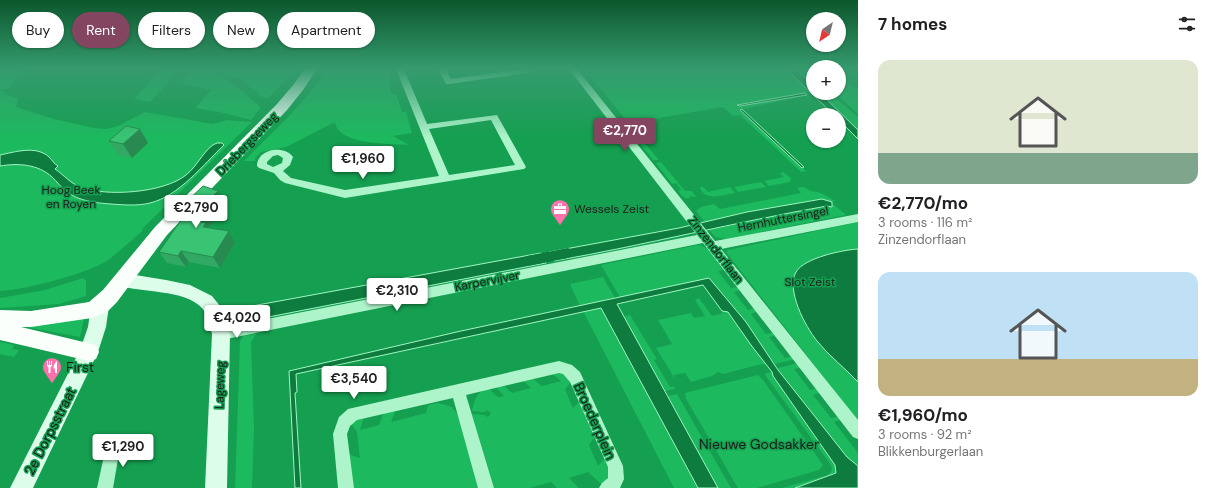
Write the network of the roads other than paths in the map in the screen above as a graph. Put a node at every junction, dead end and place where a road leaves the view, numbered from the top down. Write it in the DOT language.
graph roads {
  1 [pos="296,92"];
  2 [pos="409,92"];
  3 [pos="591,92"];
  4 [pos="424,127"];
  5 [pos="277,170"];
  6 [pos="445,178"];
  7 [pos="858,218"];
  8 [pos="707,240"];
  9 [pos="123,280"];
  10 [pos="100,306"];
  11 [pos="0,314"];
  12 [pos="0,318"];
  13 [pos="0,332"];
  14 [pos="221,334"];
  15 [pos="89,352"];
  16 [pos="458,390"];
  17 [pos="858,432"];
  18 [pos="114,442"];
  19 [pos="20,488"];
  20 [pos="105,488"];
  21 [pos="216,488"];
  22 [pos="346,488"];
  23 [pos="486,488"];
  24 [pos="607,488"];
  1 -- 9 [label="main road, Driebergseweg"];
  2 -- 4 [label="street"];
  3 -- 8 [label="street, Zinzendorflaan"];
  4 -- 6 [label="street"];
  4 -- 6 [label="street"];
  5 -- 6 [label="street"];
  7 -- 8 [label="street, Hernhuttersingel"];
  8 -- 14 [label="street, Karpervijver"];
  8 -- 17 [label="street, Zinzendorflaan"];
  9 -- 10 [label="main road, Driebergseweg"];
  9 -- 11 [label="main road"];
  9 -- 14 [label="main road, Lageweg"];
  10 -- 12 [label="main road"];
  10 -- 15 [label="main road, 2e Dorpsstraat"];
  13 -- 15 [label="main road"];
  14 -- 21 [label="main road, Lageweg"];
  15 -- 19 [label="main road, 2e Dorpsstraat"];
  16 -- 22 [label="street, Broederplein"];
  16 -- 23 [label="street"];
  16 -- 24 [label="street, Broederplein"];
  18 -- 20 [label="street"];
}
